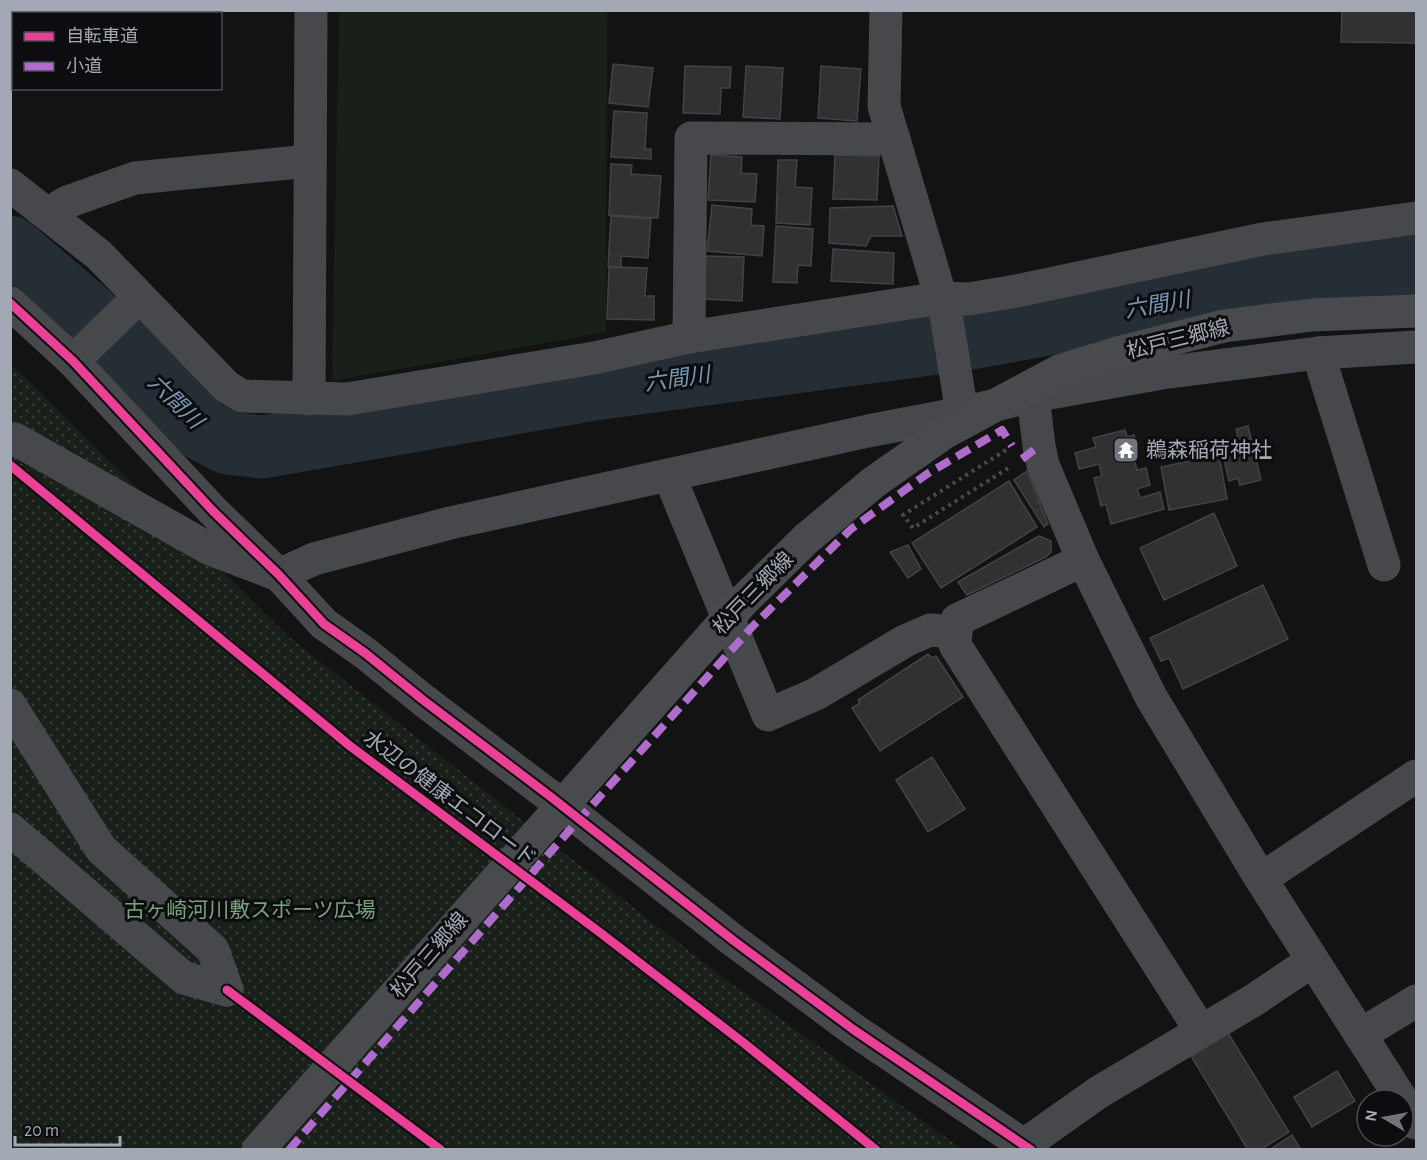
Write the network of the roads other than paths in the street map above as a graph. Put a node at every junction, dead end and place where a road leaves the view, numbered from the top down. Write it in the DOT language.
graph roads {
  1 [pos="311,10"];
  2 [pos="886,10"];
  3 [pos="894,139"];
  4 [pos="310,161"];
  5 [pos="10,185"];
  6 [pos="48,214"];
  7 [pos="1416,218"];
  8 [pos="139,297"];
  9 [pos="10,303"];
  10 [pos="943,303"];
  11 [pos="1416,311"];
  12 [pos="689,337"];
  13 [pos="1416,347"];
  14 [pos="1318,353"];
  15 [pos="73,361"];
  16 [pos="1033,396"];
  17 [pos="309,399"];
  18 [pos="960,401"];
  19 [pos="10,440"];
  20 [pos="669,475"];
  21 [pos="1083,560"];
  22 [pos="1384,565"];
  23 [pos="279,575"];
  24 [pos="956,632"];
  25 [pos="10,705"];
  26 [pos="1416,776"];
  27 [pos="10,829"];
  28 [pos="1261,879"];
  29 [pos="1312,961"];
  30 [pos="1416,1001"];
  31 [pos="1201,1031"];
  32 [pos="1360,1035"];
  33 [pos="1394,1088"];
  34 [pos="1027,1147"];
  35 [pos="258,1149"];
  1 -- 4 [label="street"];
  2 -- 3 [label="street"];
  3 -- 10 [label="street"];
  3 -- 12 [label="street"];
  4 -- 6 [label="street"];
  4 -- 17 [label="street"];
  5 -- 6 [label="street"];
  6 -- 8 [label="street"];
  7 -- 10 [label="street"];
  8 -- 15 [label="street"];
  8 -- 17 [label="street"];
  9 -- 15 [label="street"];
  10 -- 12 [label="street"];
  10 -- 18 [label="street"];
  11 -- 35 [label="main road, 松戸三郷線, bridge"];
  12 -- 17 [label="street"];
  13 -- 14 [label="street"];
  14 -- 16 [label="street"];
  14 -- 22 [label="street"];
  15 -- 23 [label="street"];
  16 -- 18 [label="street"];
  16 -- 21 [label="street"];
  18 -- 20 [label="street"];
  19 -- 23 [label="street"];
  20 -- 23 [label="street"];
  20 -- 24 [label="street"];
  21 -- 24 [label="street"];
  21 -- 28 [label="street"];
  23 -- 34 [label="street"];
  24 -- 31 [label="street"];
  25 -- 27 [label="street"];
  26 -- 28 [label="street"];
  28 -- 29 [label="street"];
  29 -- 31 [label="street"];
  29 -- 32 [label="street"];
  30 -- 32 [label="street"];
  31 -- 34 [label="street"];
  32 -- 33 [label="street"];
}
